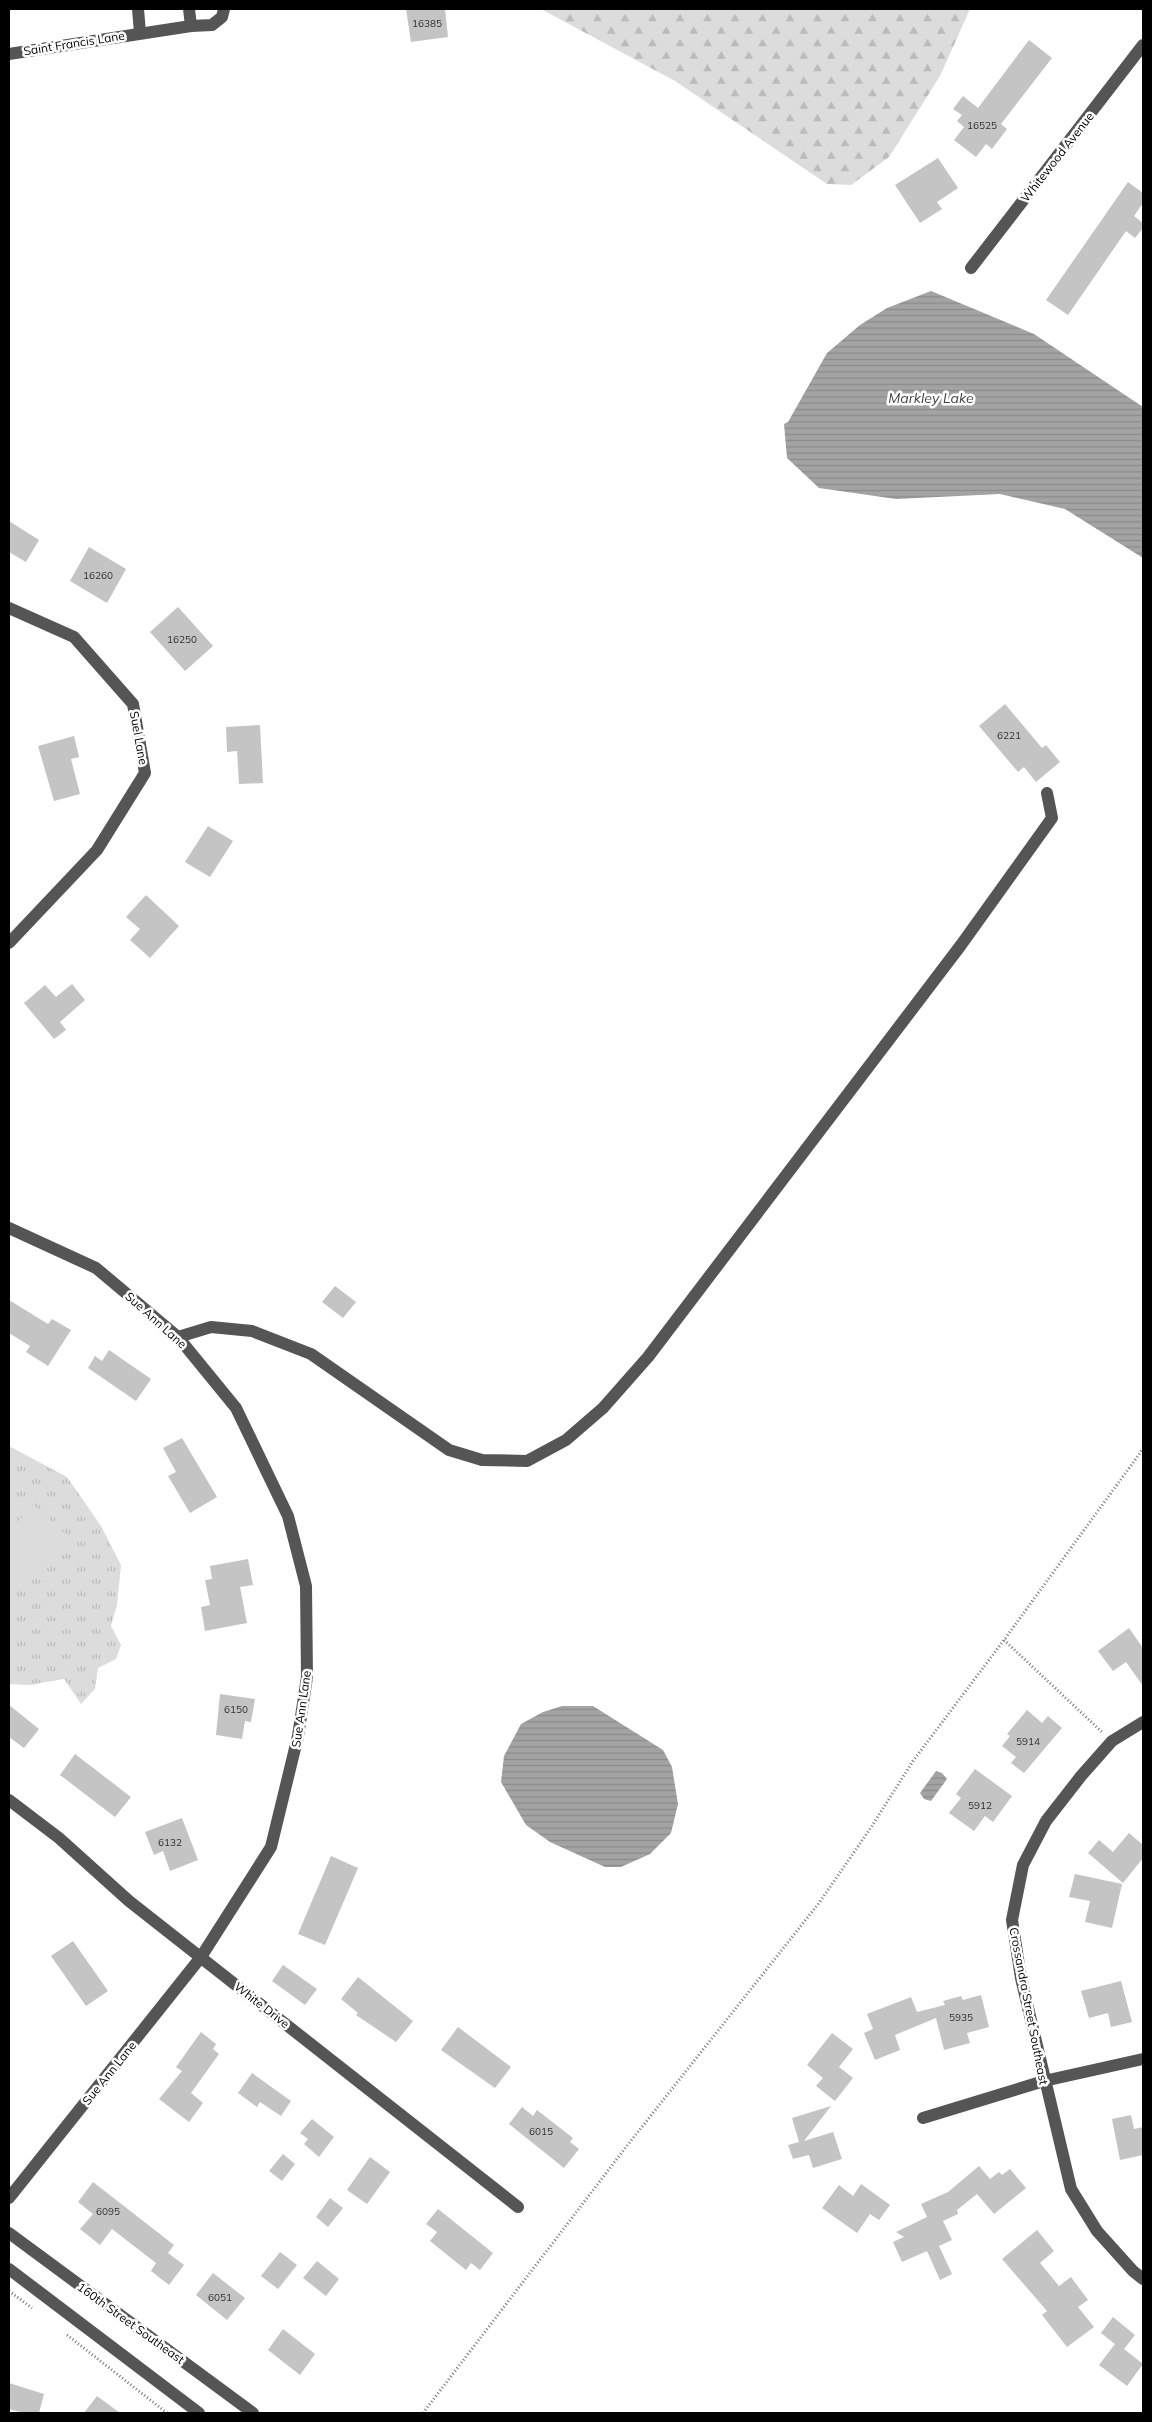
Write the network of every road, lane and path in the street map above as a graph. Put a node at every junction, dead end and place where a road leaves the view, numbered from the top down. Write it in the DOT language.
graph roads {
  1 [pos="138,9"];
  2 [pos="190,9"];
  3 [pos="224,9"];
  4 [pos="191,26"];
  5 [pos="140,33"];
  6 [pos="1143,46"];
  7 [pos="9,54"];
  8 [pos="971,268"];
  9 [pos="9,608"];
  10 [pos="1047,793"];
  11 [pos="9,943"];
  12 [pos="9,1228"];
  13 [pos="178,1337"];
  14 [pos="1143,1449"];
  15 [pos="1004,1640"];
  16 [pos="1143,1722"];
  17 [pos="1112,1741"];
  18 [pos="9,1800"];
  19 [pos="201,1957"];
  20 [pos="1143,2059"];
  21 [pos="1044,2081"];
  22 [pos="923,2118"];
  23 [pos="9,2198"];
  24 [pos="518,2207"];
  25 [pos="9,2233"];
  26 [pos="9,2269"];
  27 [pos="1143,2278"];
  28 [pos="9,2291"];
  29 [pos="37,2312"];
  30 [pos="59,2328"];
  31 [pos="167,2413"];
  32 [pos="199,2413"];
  33 [pos="253,2413"];
  34 [pos="422,2413"];
  1 -- 5 [label="street, Saint Francis Lane"];
  2 -- 4 [label="street"];
  3 -- 4 [label="street, Saint Francis Lane"];
  4 -- 5 [label="street, Saint Francis Lane"];
  5 -- 7 [label="street, Saint Francis Lane"];
  6 -- 8 [label="street, Whitewood Avenue"];
  9 -- 11 [label="street, Suel Lane"];
  10 -- 13 [label="street"];
  12 -- 13 [label="street, Sue Ann Lane"];
  13 -- 19 [label="street, Sue Ann Lane"];
  14 -- 15 [label="path"];
  15 -- 17 [label="path"];
  15 -- 34 [label="path"];
  16 -- 17 [label="street, Crossandra Street Southeast"];
  17 -- 21 [label="street, Crossandra Street Southeast"];
  18 -- 19 [label="street, White Drive"];
  19 -- 23 [label="street, Sue Ann Lane"];
  19 -- 24 [label="street, White Drive"];
  20 -- 21 [label="street"];
  21 -- 22 [label="street"];
  21 -- 27 [label="street, Crossandra Street Southeast"];
  25 -- 33 [label="street, 160th Street Southeast"];
  26 -- 32 [label="street"];
  28 -- 29 [label="path"];
  30 -- 31 [label="path"];
}
